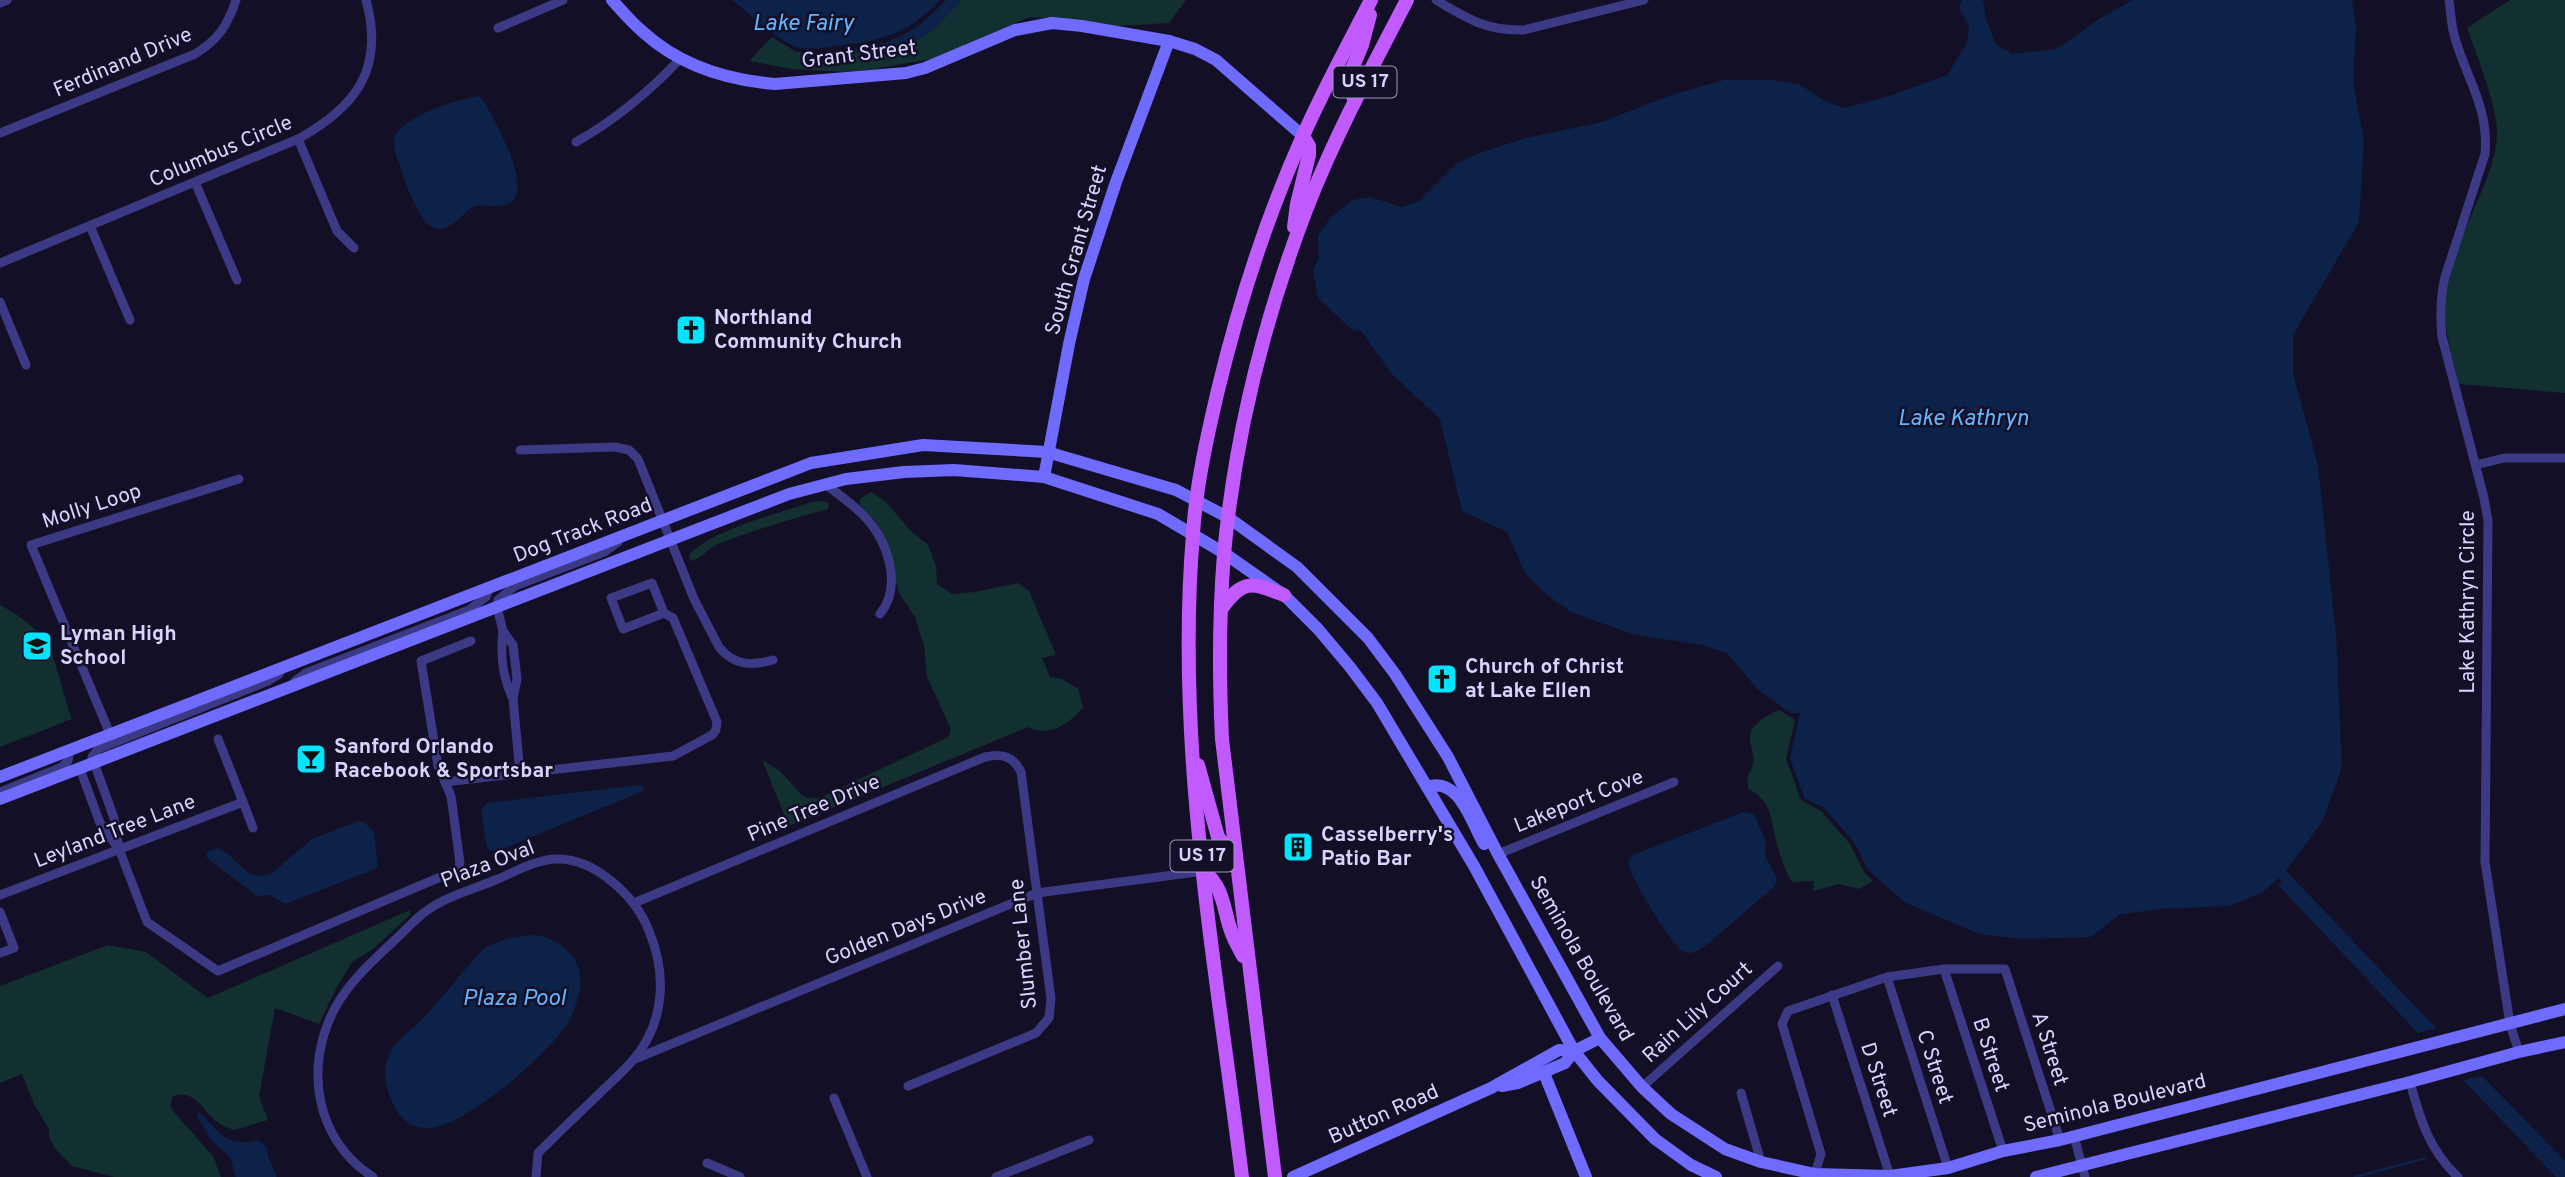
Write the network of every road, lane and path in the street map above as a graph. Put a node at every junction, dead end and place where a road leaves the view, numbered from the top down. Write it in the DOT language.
graph roads {
  1 [pos="7,0"];
  2 [pos="236,0"];
  3 [pos="366,0"];
  4 [pos="563,0"];
  5 [pos="612,0"];
  6 [pos="1373,0"];
  7 [pos="1407,0"];
  8 [pos="1436,0"];
  9 [pos="1644,0"];
  10 [pos="2449,0"];
  11 [pos="0,3"];
  12 [pos="498,29"];
  13 [pos="1169,41"];
  14 [pos="680,59"];
  15 [pos="1355,101"];
  16 [pos="0,133"];
  17 [pos="1303,136"];
  18 [pos="298,139"];
  19 [pos="576,142"];
  20 [pos="195,182"];
  21 [pos="90,226"];
  22 [pos="354,248"];
  23 [pos="1290,256"];
  24 [pos="0,263"];
  25 [pos="237,280"];
  26 [pos="0,302"];
  27 [pos="130,320"];
  28 [pos="26,365"];
  29 [pos="520,450"];
  30 [pos="1047,452"];
  31 [pos="2565,458"];
  32 [pos="2476,465"];
  33 [pos="1044,477"];
  34 [pos="239,479"];
  35 [pos="825,484"];
  36 [pos="1197,500"];
  37 [pos="1229,518"];
  38 [pos="663,522"];
  39 [pos="1193,533"];
  40 [pos="627,535"];
  41 [pos="670,539"];
  42 [pos="1224,553"];
  43 [pos="489,588"];
  44 [pos="1284,595"];
  45 [pos="497,607"];
  46 [pos="1221,610"];
  47 [pos="664,613"];
  48 [pos="880,614"];
  49 [pos="503,631"];
  50 [pos="471,641"];
  51 [pos="773,660"];
  52 [pos="516,667"];
  53 [pos="283,668"];
  54 [pos="503,669"];
  55 [pos="285,689"];
  56 [pos="513,699"];
  57 [pos="110,734"];
  58 [pos="218,739"];
  59 [pos="1190,740"];
  60 [pos="70,749"];
  61 [pos="1009,756"];
  62 [pos="93,763"];
  63 [pos="80,769"];
  64 [pos="520,773"];
  65 [pos="0,777"];
  66 [pos="446,782"];
  67 [pos="1674,782"];
  68 [pos="1427,787"];
  69 [pos="0,792"];
  70 [pos="0,799"];
  71 [pos="243,803"];
  72 [pos="253,828"];
  73 [pos="1233,844"];
  74 [pos="119,849"];
  75 [pos="1498,854"];
  76 [pos="1204,871"];
  77 [pos="1037,893"];
  78 [pos="0,895"];
  79 [pos="634,903"];
  80 [pos="0,912"];
  81 [pos="0,953"];
  82 [pos="1778,966"];
  83 [pos="1249,967"];
  84 [pos="1944,969"];
  85 [pos="1887,977"];
  86 [pos="1832,995"];
  87 [pos="2565,1009"];
  88 [pos="2510,1024"];
  89 [pos="1600,1038"];
  90 [pos="2565,1042"];
  91 [pos="1574,1051"];
  92 [pos="2519,1052"];
  93 [pos="634,1060"];
  94 [pos="1544,1073"];
  95 [pos="2410,1082"];
  96 [pos="908,1086"];
  97 [pos="1642,1087"];
  98 [pos="1491,1088"];
  99 [pos="1741,1093"];
  100 [pos="834,1098"];
  101 [pos="2074,1136"];
  102 [pos="1089,1140"];
  103 [pos="2060,1140"];
  104 [pos="2003,1152"];
  105 [pos="1760,1162"];
  106 [pos="707,1163"];
  107 [pos="1948,1168"];
  108 [pos="2083,1171"];
  109 [pos="1815,1176"];
  110 [pos="1890,1176"];
  111 [pos="373,1177"];
  112 [pos="536,1177"];
  113 [pos="740,1177"];
  114 [pos="867,1177"];
  115 [pos="996,1177"];
  116 [pos="1242,1177"];
  117 [pos="1275,1177"];
  118 [pos="1293,1177"];
  119 [pos="1586,1177"];
  120 [pos="1716,1177"];
  121 [pos="2036,1177"];
  122 [pos="2458,1177"];
  1 -- 11 [label="street"];
  2 -- 16 [label="street, Ferdinand Drive"];
  3 -- 18 [label="street, Columbus Circle"];
  4 -- 12 [label="street"];
  5 -- 14 [label="main road, Grant Street"];
  6 -- 15 [label="main road"];
  6 -- 17 [label="main road, US 17"];
  7 -- 15 [label="main road, US 17"];
  8 -- 9 [label="street"];
  10 -- 32 [label="street, Lake Kathryn Circle"];
  13 -- 14 [label="main road, Grant Street"];
  13 -- 17 [label="main road, Grant Street"];
  13 -- 30 [label="main road, South Grant Street"];
  14 -- 19 [label="street"];
  15 -- 23 [label="main road, US 17"];
  17 -- 23 [label="main road"];
  17 -- 36 [label="main road, US 17"];
  18 -- 20 [label="street, Columbus Circle"];
  18 -- 22 [label="street"];
  20 -- 21 [label="street, Columbus Circle"];
  20 -- 25 [label="street"];
  21 -- 24 [label="street, Columbus Circle"];
  21 -- 27 [label="street"];
  23 -- 37 [label="main road, US 17"];
  26 -- 28 [label="street"];
  29 -- 38 [label="street"];
  30 -- 33 [label="main road, South Grant Street"];
  30 -- 36 [label="main road, Dog Track Road"];
  30 -- 38 [label="main road, Dog Track Road"];
  31 -- 32 [label="street"];
  32 -- 88 [label="street, Lake Kathryn Circle"];
  33 -- 35 [label="main road, Dog Track Road"];
  33 -- 39 [label="main road, Dog Track Road"];
  34 -- 57 [label="street, Molly Loop"];
  35 -- 41 [label="main road, Dog Track Road"];
  35 -- 48 [label="street"];
  36 -- 37 [label="main road, Seminola Boulevard"];
  36 -- 39 [label="main road, US 17"];
  37 -- 42 [label="main road, US 17"];
  37 -- 75 [label="main road, Seminola Boulevard"];
  38 -- 40 [label="main road, Dog Track Road"];
  38 -- 41 [label="street"];
  39 -- 42 [label="main road"];
  39 -- 59 [label="main road, US 17"];
  40 -- 43 [label="main road, Dog Track Road"];
  40 -- 45 [label="street"];
  41 -- 45 [label="main road, Dog Track Road"];
  41 -- 51 [label="street"];
  42 -- 44 [label="main road"];
  42 -- 46 [label="main road, US 17"];
  43 -- 53 [label="main road, Dog Track Road"];
  43 -- 55 [label="street"];
  44 -- 46 [label="main road"];
  44 -- 68 [label="main road"];
  45 -- 49 [label="street"];
  45 -- 55 [label="main road, Dog Track Road"];
  46 -- 73 [label="main road, US 17"];
  47 -- 47 [label="street"];
  47 -- 64 [label="street"];
  49 -- 52 [label="street"];
  49 -- 54 [label="street"];
  50 -- 66 [label="street"];
  52 -- 54 [label="street"];
  52 -- 56 [label="street"];
  53 -- 57 [label="main road, Dog Track Road"];
  53 -- 62 [label="street"];
  54 -- 56 [label="street"];
  55 -- 62 [label="main road, Dog Track Road"];
  56 -- 64 [label="street"];
  57 -- 60 [label="main road, Dog Track Road"];
  58 -- 71 [label="street"];
  59 -- 73 [label="main road"];
  59 -- 76 [label="main road, US 17"];
  60 -- 65 [label="main road, Dog Track Road"];
  60 -- 69 [label="street"];
  61 -- 77 [label="street, Slumber Lane"];
  61 -- 79 [label="street, Pine Tree Drive"];
  62 -- 63 [label="main road, Dog Track Road"];
  62 -- 74 [label="street"];
  63 -- 70 [label="main road, Dog Track Road"];
  63 -- 74 [label="street"];
  64 -- 66 [label="street"];
  66 -- 74 [label="street"];
  67 -- 75 [label="street, Lakeport Cove"];
  68 -- 75 [label="main road"];
  68 -- 91 [label="main road"];
  71 -- 72 [label="street"];
  71 -- 74 [label="street, Leyland Tree Lane"];
  73 -- 83 [label="main road, US 17"];
  74 -- 78 [label="street, Leyland Tree Lane"];
  75 -- 89 [label="main road, Seminola Boulevard"];
  76 -- 77 [label="street, Golden Days Drive"];
  76 -- 83 [label="main road"];
  76 -- 116 [label="main road, US 17"];
  77 -- 93 [label="street, Golden Days Drive"];
  77 -- 96 [label="street, Slumber Lane"];
  79 -- 93 [label="street, Plaza Oval"];
  79 -- 111 [label="street, Plaza Oval"];
  80 -- 81 [label="street"];
  82 -- 97 [label="street, Rain Lily Court"];
  83 -- 117 [label="main road, US 17"];
  84 -- 85 [label="street"];
  84 -- 103 [label="street, A Street"];
  84 -- 104 [label="street, B Street"];
  85 -- 86 [label="street"];
  85 -- 107 [label="street, C Street"];
  86 -- 109 [label="street"];
  86 -- 110 [label="street, D Street"];
  87 -- 88 [label="main road, Seminola Boulevard"];
  88 -- 92 [label="street, Lake Kathryn Circle"];
  88 -- 101 [label="main road, Seminola Boulevard"];
  89 -- 91 [label="main road, Button Road"];
  89 -- 97 [label="main road, Seminola Boulevard"];
  90 -- 92 [label="main road"];
  91 -- 94 [label="main road, Button Road"];
  91 -- 98 [label="main road, Button Road"];
  91 -- 120 [label="main road"];
  92 -- 95 [label="main road"];
  93 -- 112 [label="street, Plaza Oval"];
  94 -- 98 [label="main road, Button Road"];
  94 -- 119 [label="main road"];
  95 -- 108 [label="main road"];
  95 -- 122 [label="street"];
  97 -- 105 [label="main road, Seminola Boulevard"];
  98 -- 118 [label="main road, Button Road"];
  99 -- 105 [label="street"];
  100 -- 114 [label="street"];
  101 -- 103 [label="main road, Seminola Boulevard"];
  101 -- 108 [label="street"];
  102 -- 115 [label="street"];
  103 -- 104 [label="main road, Seminola Boulevard"];
  104 -- 107 [label="main road, Seminola Boulevard"];
  105 -- 109 [label="main road, Seminola Boulevard"];
  106 -- 113 [label="street"];
  107 -- 110 [label="main road, Seminola Boulevard"];
  108 -- 121 [label="main road"];
  109 -- 110 [label="main road, Seminola Boulevard"];
}
